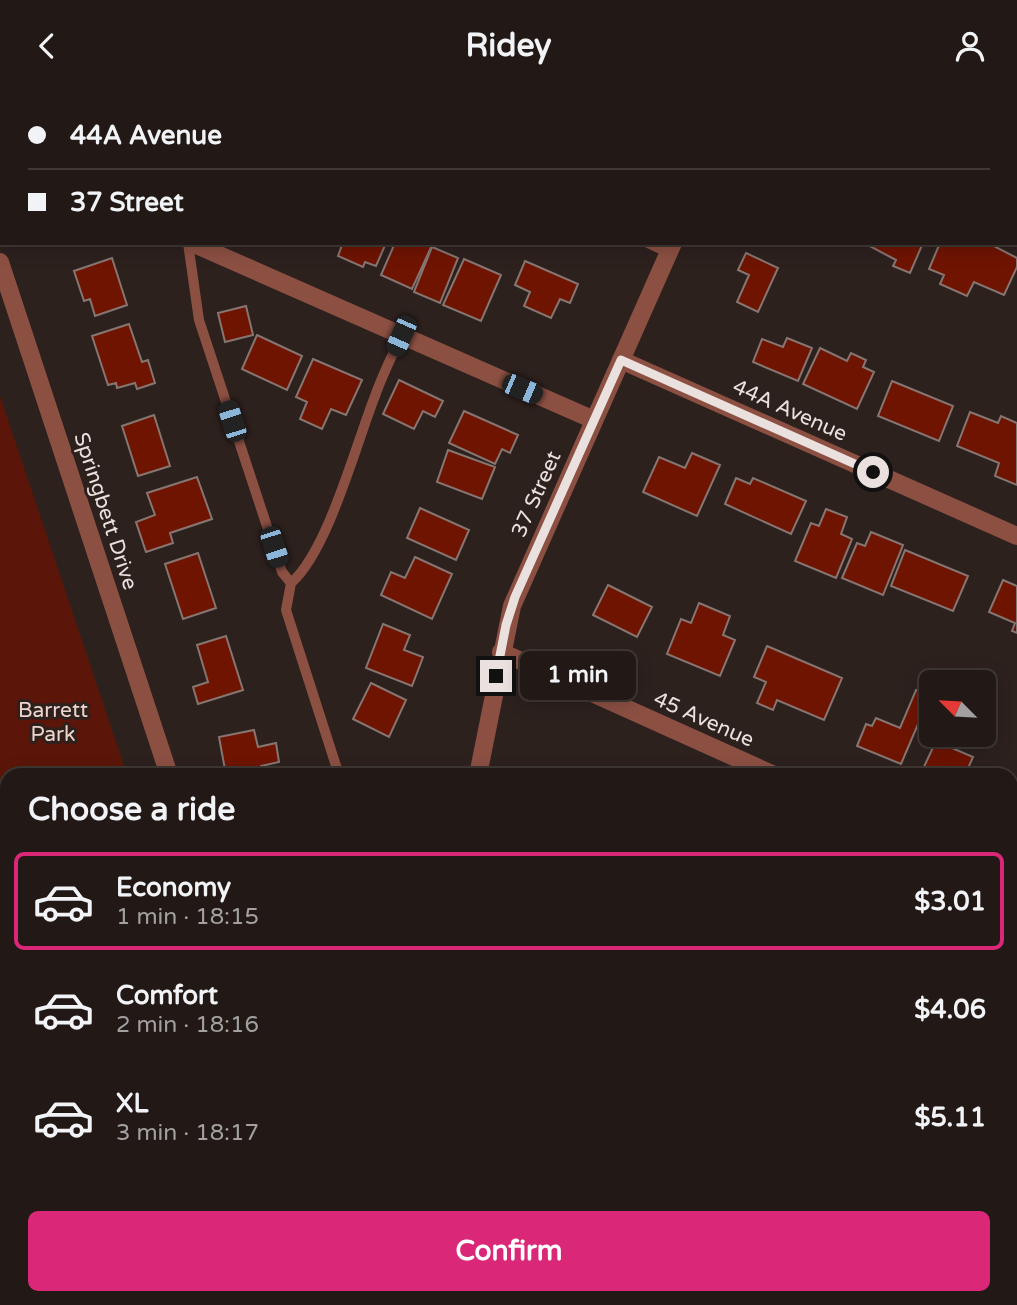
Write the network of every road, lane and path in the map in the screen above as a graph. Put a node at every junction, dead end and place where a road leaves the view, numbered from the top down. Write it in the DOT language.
graph roads {
  1 [pos="190,245"];
  2 [pos="195,245"];
  3 [pos="671,248"];
  4 [pos="0,262"];
  5 [pos="401,336"];
  6 [pos="621,360"];
  7 [pos="594,420"];
  8 [pos="1017,536"];
  9 [pos="291,583"];
  10 [pos="501,652"];
  11 [pos="167,768"];
  12 [pos="337,768"];
  13 [pos="479,768"];
  14 [pos="758,768"];
  1 -- 9 [label="lane"];
  2 -- 5 [label="street"];
  3 -- 6 [label="street, 37 Street"];
  4 -- 11 [label="street, Springbett Drive"];
  5 -- 7 [label="street"];
  5 -- 9 [label="lane"];
  6 -- 7 [label="street, 37 Street"];
  6 -- 8 [label="street, 44A Avenue"];
  7 -- 10 [label="street, 37 Street"];
  9 -- 12 [label="lane"];
  10 -- 13 [label="street, 37 Street"];
  10 -- 14 [label="street, 45 Avenue"];
}
